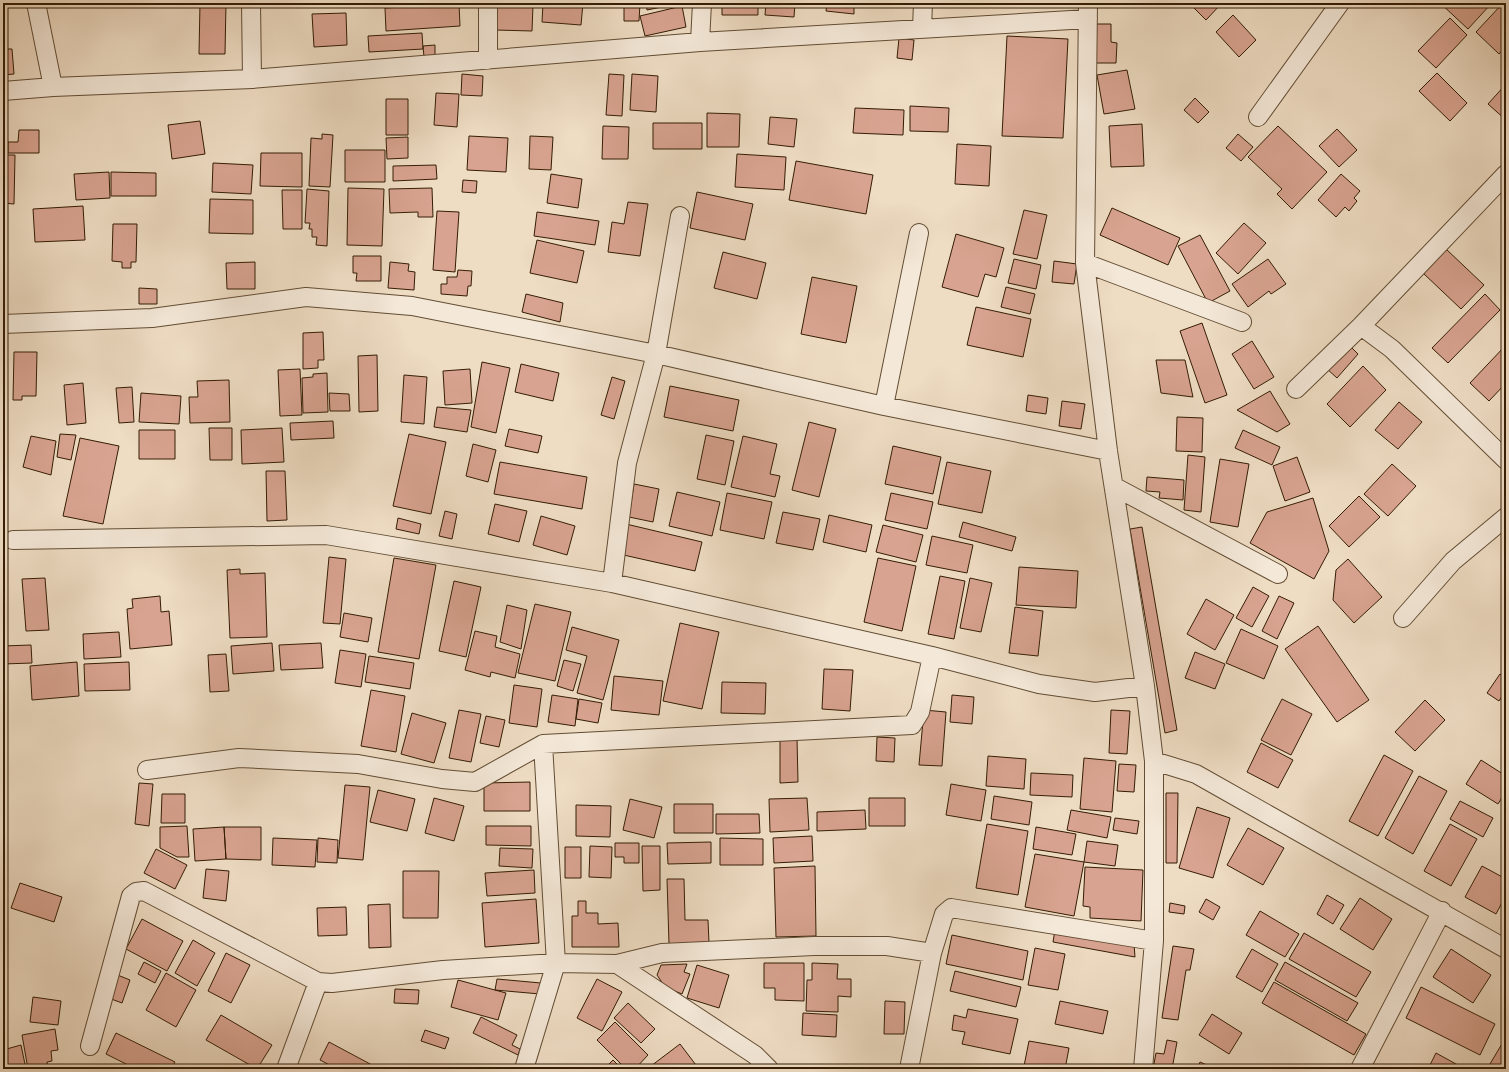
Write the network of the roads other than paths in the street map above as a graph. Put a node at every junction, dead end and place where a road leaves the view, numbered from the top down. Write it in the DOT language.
graph roads {
  1 [pos="36,3"];
  2 [pos="252,3"];
  3 [pos="488,3"];
  4 [pos="702,3"];
  5 [pos="923,3"];
  6 [pos="1340,3"];
  7 [pos="1088,11"];
  8 [pos="922,28"];
  9 [pos="700,42"];
  10 [pos="488,60"];
  11 [pos="252,79"];
  12 [pos="53,87"];
  13 [pos="3,91"];
  14 [pos="1258,116"];
  15 [pos="1506,174"];
  16 [pos="680,216"];
  17 [pos="919,233"];
  18 [pos="1085,263"];
  19 [pos="1242,322"];
  20 [pos="3,324"];
  21 [pos="1361,326"];
  22 [pos="656,354"];
  23 [pos="1296,389"];
  24 [pos="884,406"];
  25 [pos="1108,450"];
  26 [pos="1506,460"];
  27 [pos="1114,487"];
  28 [pos="1506,517"];
  29 [pos="12,540"];
  30 [pos="1278,574"];
  31 [pos="612,583"];
  32 [pos="1403,618"];
  33 [pos="932,656"];
  34 [pos="1145,686"];
  35 [pos="543,744"];
  36 [pos="1154,760"];
  37 [pos="146,770"];
  38 [pos="1442,911"];
  39 [pos="1154,942"];
  40 [pos="1506,949"];
  41 [pos="932,953"];
  42 [pos="556,963"];
  43 [pos="617,964"];
  44 [pos="318,982"];
  45 [pos="90,1046"];
  46 [pos="286,1069"];
  47 [pos="524,1069"];
  48 [pos="769,1069"];
  49 [pos="909,1069"];
  50 [pos="1143,1069"];
  51 [pos="1360,1069"];
  1 -- 12 [label="street"];
  2 -- 11 [label="street"];
  3 -- 10 [label="street"];
  4 -- 9 [label="street"];
  5 -- 8 [label="street"];
  6 -- 14 [label="street"];
  7 -- 8 [label="street"];
  7 -- 18 [label="street"];
  8 -- 9 [label="street"];
  9 -- 10 [label="street"];
  10 -- 11 [label="street"];
  11 -- 12 [label="street"];
  12 -- 13 [label="street"];
  15 -- 21 [label="street"];
  16 -- 22 [label="street"];
  17 -- 24 [label="street"];
  18 -- 19 [label="street"];
  18 -- 25 [label="street"];
  20 -- 22 [label="street"];
  21 -- 23 [label="street"];
  21 -- 26 [label="street"];
  22 -- 24 [label="street"];
  22 -- 31 [label="street"];
  24 -- 25 [label="street"];
  25 -- 27 [label="street"];
  27 -- 30 [label="street"];
  27 -- 34 [label="street"];
  28 -- 32 [label="street"];
  29 -- 31 [label="street"];
  31 -- 33 [label="street"];
  33 -- 34 [label="street"];
  33 -- 35 [label="street"];
  34 -- 36 [label="street"];
  35 -- 37 [label="street"];
  35 -- 42 [label="street"];
  36 -- 38 [label="street"];
  36 -- 39 [label="street"];
  38 -- 40 [label="street"];
  38 -- 51 [label="street"];
  39 -- 41 [label="street"];
  39 -- 50 [label="street"];
  41 -- 43 [label="street"];
  41 -- 49 [label="street"];
  42 -- 43 [label="street"];
  42 -- 44 [label="street"];
  42 -- 47 [label="street"];
  43 -- 48 [label="street"];
  44 -- 45 [label="street"];
  44 -- 46 [label="street"];
}
